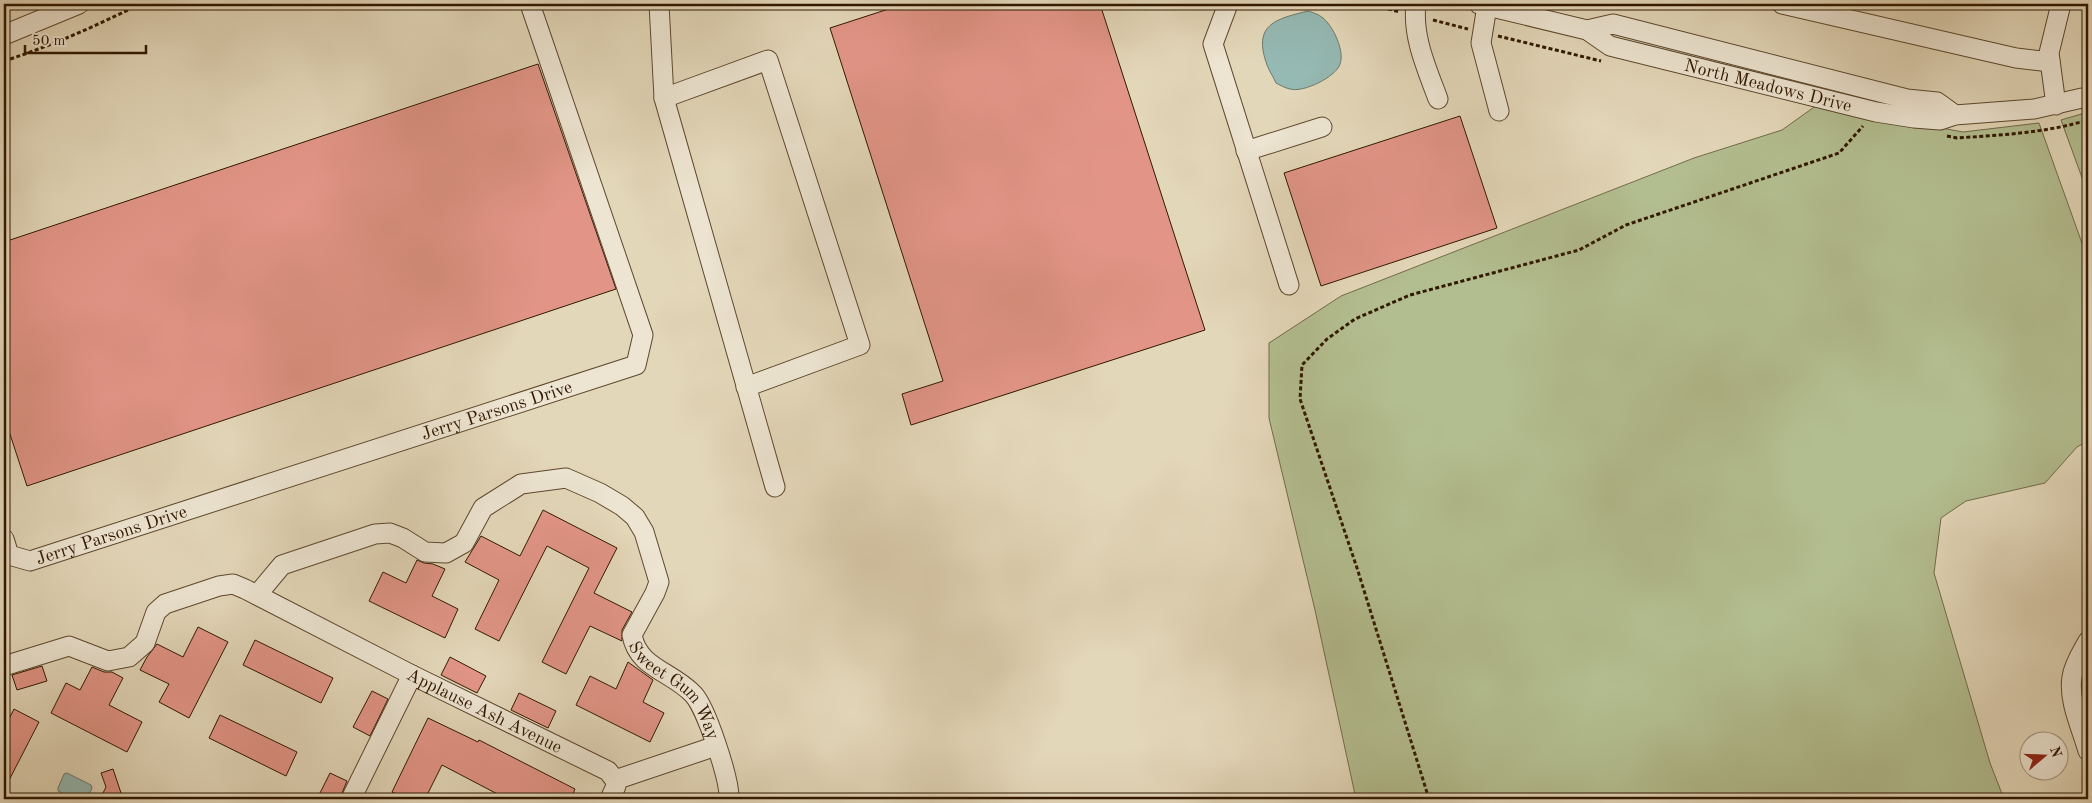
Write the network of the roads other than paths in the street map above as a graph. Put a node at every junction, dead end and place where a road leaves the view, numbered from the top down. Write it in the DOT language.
graph roads {
  1 [pos="79,4"];
  2 [pos="530,4"];
  3 [pos="659,4"];
  4 [pos="1228,4"];
  5 [pos="1416,4"];
  6 [pos="1782,4"];
  7 [pos="2061,4"];
  8 [pos="1483,5"];
  9 [pos="1587,30"];
  10 [pos="4,35"];
  11 [pos="2050,62"];
  12 [pos="2086,96"];
  13 [pos="664,98"];
  14 [pos="1438,99"];
  15 [pos="2056,105"];
  16 [pos="1499,111"];
  17 [pos="1955,115"];
  18 [pos="1322,127"];
  19 [pos="1246,151"];
  20 [pos="1289,286"];
  21 [pos="746,387"];
  22 [pos="775,487"];
  23 [pos="4,539"];
  24 [pos="257,595"];
  25 [pos="2088,641"];
  26 [pos="4,666"];
  27 [pos="412,675"];
  28 [pos="716,746"];
  29 [pos="2088,751"];
  30 [pos="615,780"];
  31 [pos="351,799"];
  32 [pos="610,799"];
  33 [pos="729,799"];
  1 -- 10 [label="street"];
  2 -- 23 [label="street, Jerry Parsons Drive"];
  3 -- 13 [label="street"];
  4 -- 19 [label="street"];
  5 -- 14 [label="street"];
  6 -- 11 [label="street"];
  7 -- 11 [label="street"];
  8 -- 9 [label="street, North Meadows Drive"];
  8 -- 16 [label="street"];
  9 -- 17 [label="street, North Meadows Drive"];
  9 -- 17 [label="street, North Meadows Drive"];
  11 -- 15 [label="street"];
  12 -- 15 [label="street, North Meadows Drive"];
  13 -- 21 [label="street"];
  13 -- 21 [label="street"];
  15 -- 17 [label="street, North Meadows Drive"];
  18 -- 19 [label="street"];
  19 -- 20 [label="street"];
  21 -- 22 [label="street"];
  24 -- 26 [label="street, Applause Ash Avenue"];
  24 -- 27 [label="street, Applause Ash Avenue"];
  24 -- 28 [label="street, Sweet Gum Way"];
  25 -- 29 [label="street"];
  27 -- 30 [label="street, Applause Ash Avenue"];
  27 -- 31 [label="street"];
  28 -- 30 [label="street"];
  28 -- 33 [label="street, Sweet Gum Way"];
  30 -- 32 [label="street"];
}
